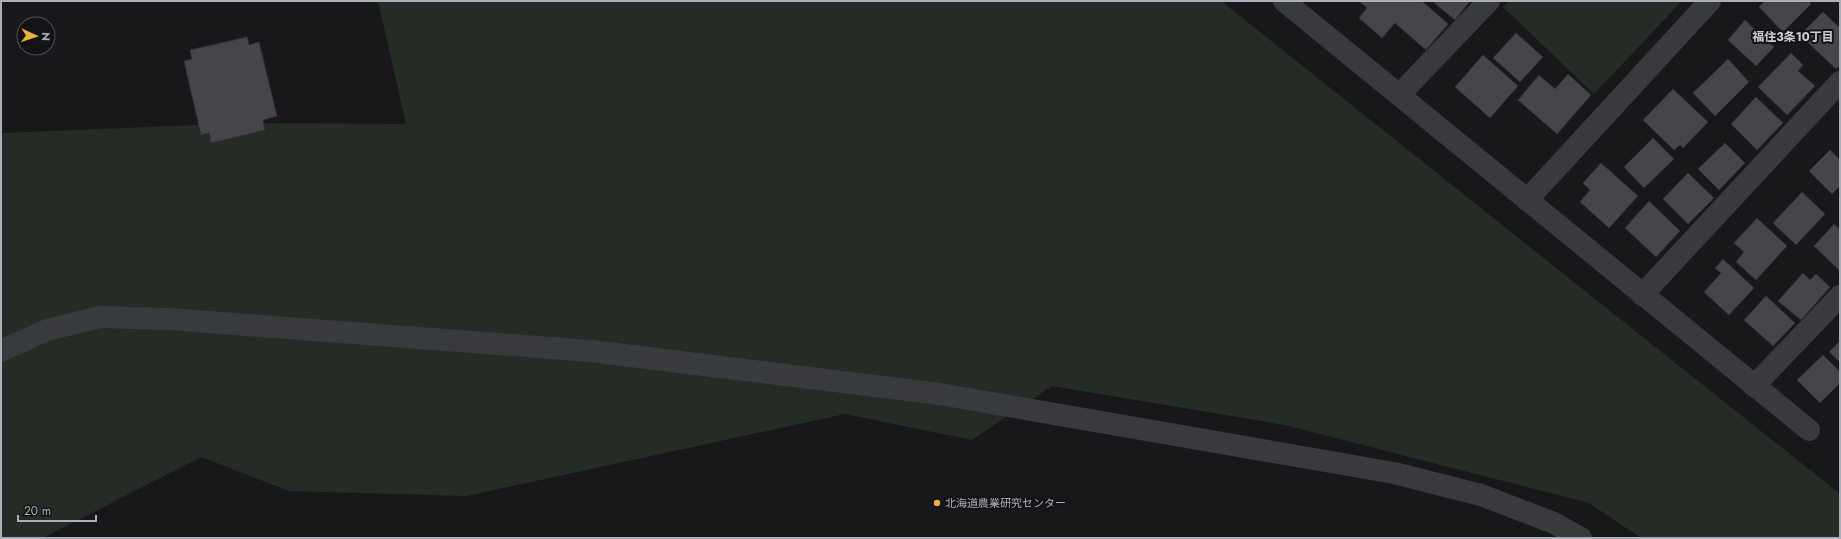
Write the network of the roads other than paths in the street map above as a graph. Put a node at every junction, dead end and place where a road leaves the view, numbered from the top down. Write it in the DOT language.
graph roads {
  1 [pos="1284,1"];
  2 [pos="1489,1"];
  3 [pos="1710,1"];
  4 [pos="1840,82"];
  5 [pos="1400,95"];
  6 [pos="1527,200"];
  7 [pos="1642,295"];
  8 [pos="1840,296"];
  9 [pos="1,351"];
  10 [pos="1754,386"];
  11 [pos="1809,430"];
  12 [pos="1581,538"];
  1 -- 5 [label="street"];
  2 -- 5 [label="street"];
  3 -- 6 [label="street"];
  4 -- 7 [label="street"];
  5 -- 6 [label="street"];
  6 -- 7 [label="street"];
  7 -- 10 [label="street"];
  8 -- 10 [label="street"];
  9 -- 12 [label="street"];
  10 -- 11 [label="street"];
}
